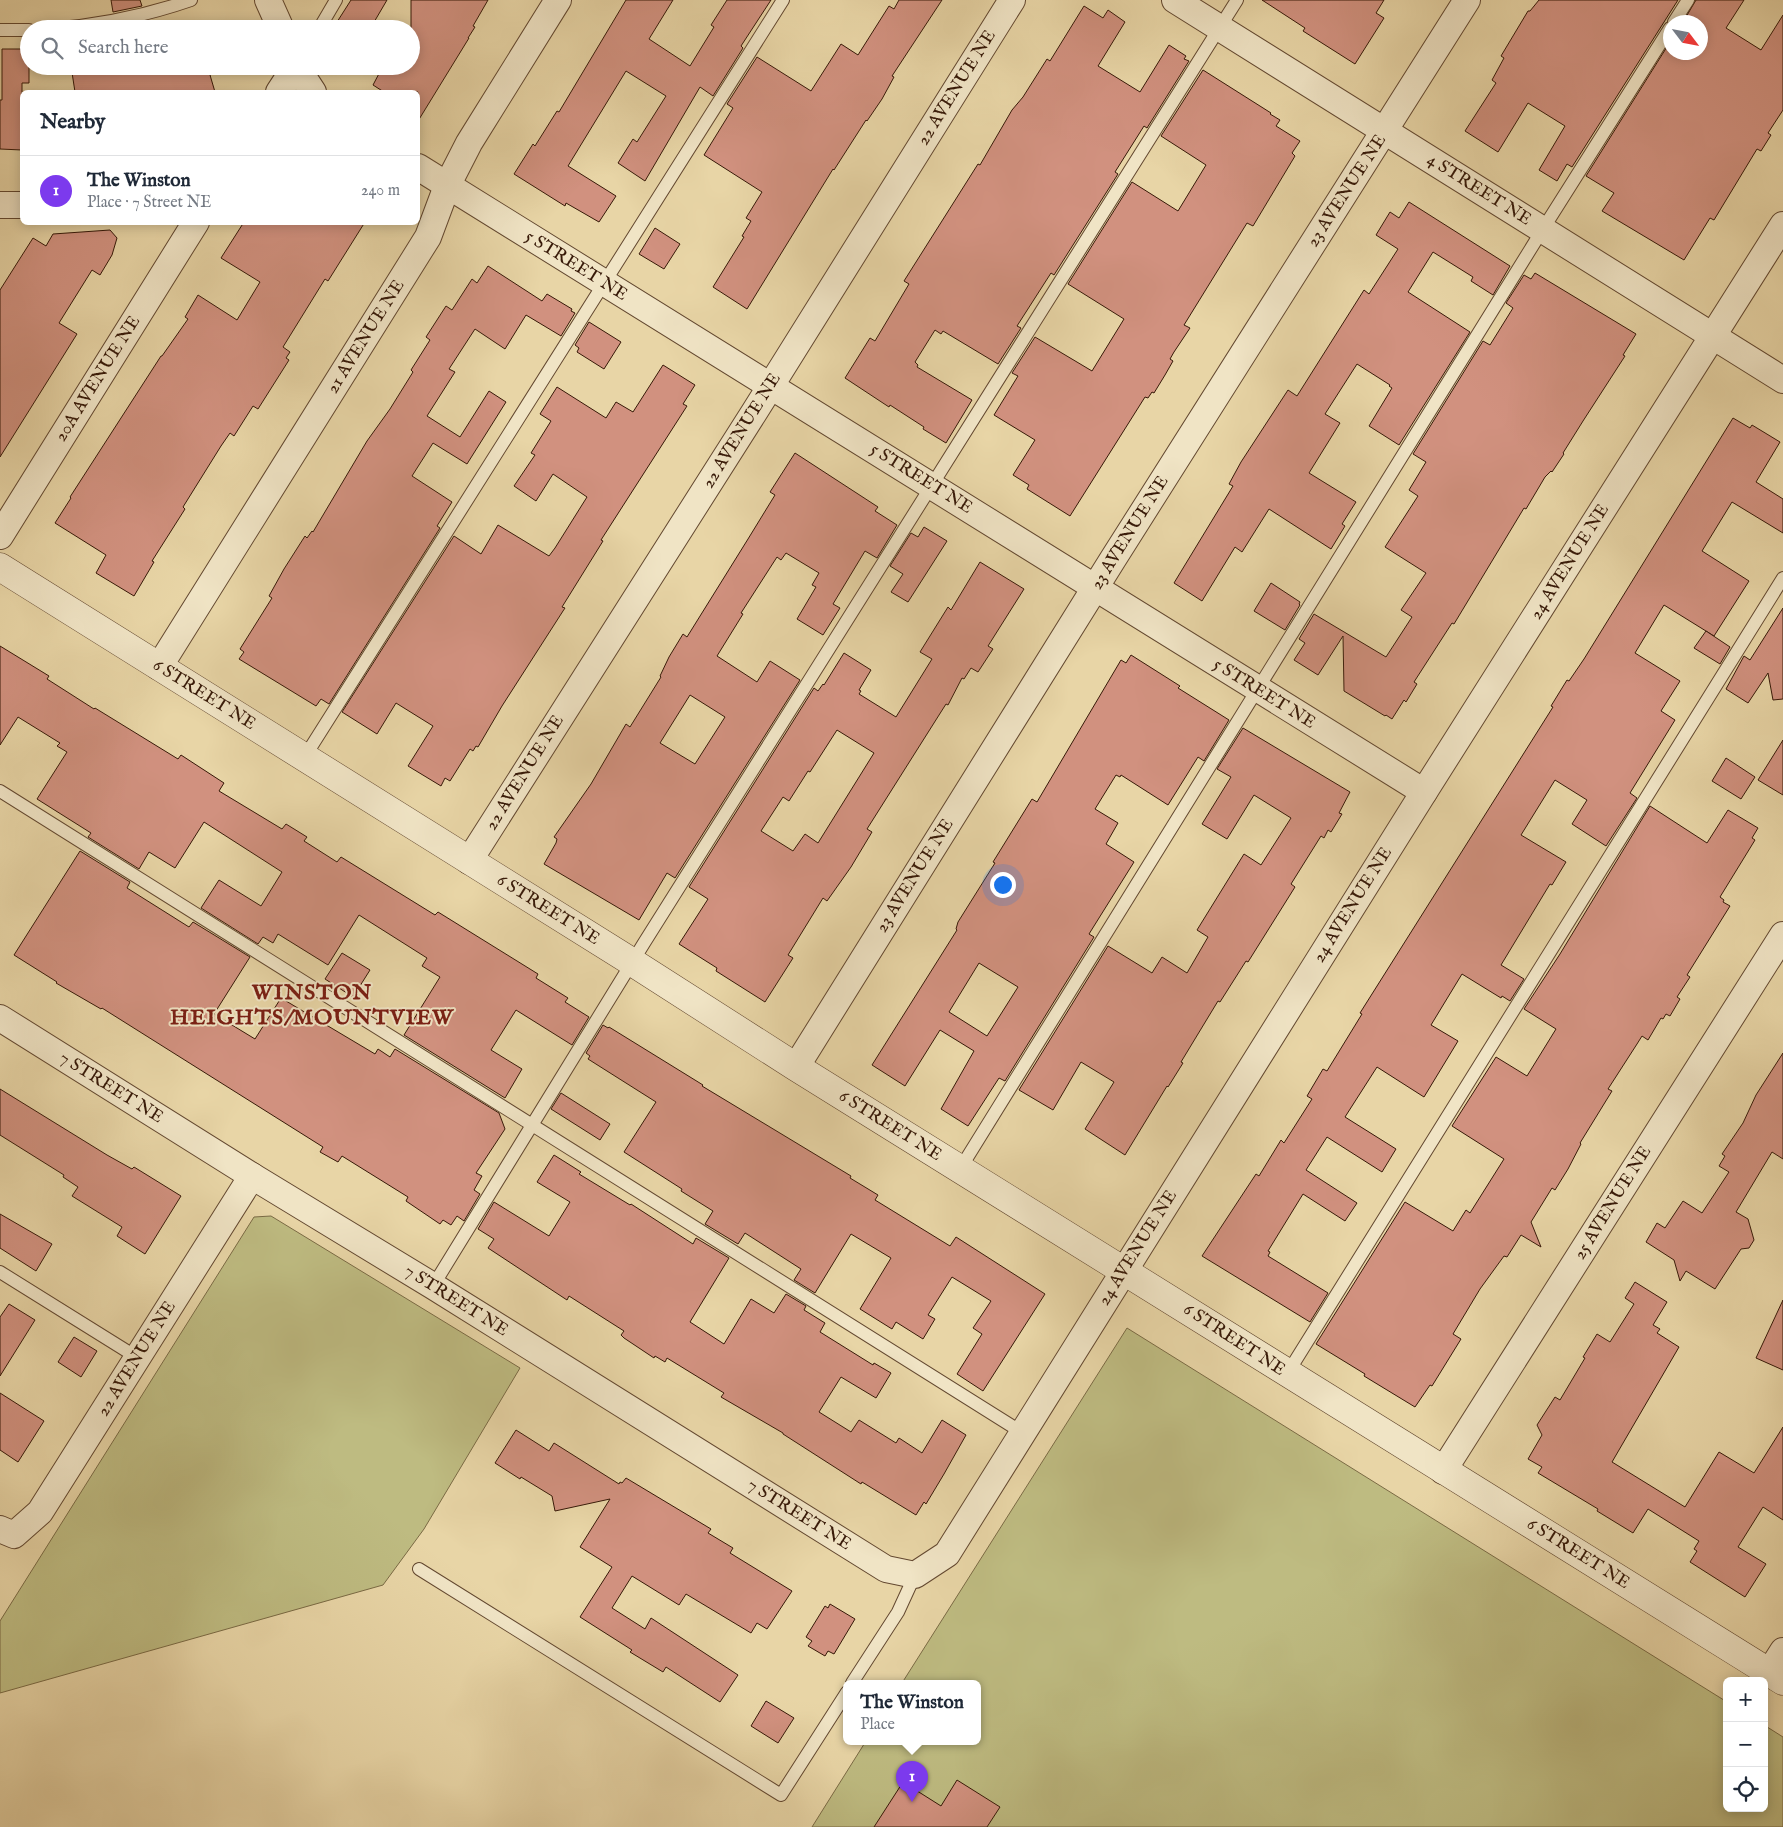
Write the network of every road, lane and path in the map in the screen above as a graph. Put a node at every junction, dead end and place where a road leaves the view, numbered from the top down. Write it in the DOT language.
graph roads {
  1 [pos="191,0"];
  2 [pos="268,0"];
  3 [pos="336,0"];
  4 [pos="558,0"];
  5 [pos="783,0"];
  6 [pos="1012,0"];
  7 [pos="1175,0"];
  8 [pos="1236,0"];
  9 [pos="1466,0"];
  10 [pos="1688,0"];
  11 [pos="1678,15"];
  12 [pos="117,20"];
  13 [pos="277,20"];
  14 [pos="324,20"];
  15 [pos="1220,28"];
  16 [pos="0,30"];
  17 [pos="20,30"];
  18 [pos="1663,39"];
  19 [pos="290,75"];
  20 [pos="302,75"];
  21 [pos="280,90"];
  22 [pos="312,90"];
  23 [pos="1385,131"];
  24 [pos="420,168"];
  25 [pos="447,186"];
  26 [pos="0,205"];
  27 [pos="20,205"];
  28 [pos="194,225"];
  29 [pos="1783,226"];
  30 [pos="1543,229"];
  31 [pos="604,283"];
  32 [pos="1713,337"];
  33 [pos="1783,380"];
  34 [pos="770,386"];
  35 [pos="932,486"];
  36 [pos="0,536"];
  37 [pos="0,567"];
  38 [pos="1783,578"];
  39 [pos="1094,588"];
  40 [pos="159,667"];
  41 [pos="1258,690"];
  42 [pos="304,758"];
  43 [pos="0,791"];
  44 [pos="1424,792"];
  45 [pos="469,861"];
  46 [pos="1783,935"];
  47 [pos="632,962"];
  48 [pos="0,1018"];
  49 [pos="796,1067"];
  50 [pos="532,1125"];
  51 [pos="960,1169"];
  52 [pos="252,1176"];
  53 [pos="1124,1270"];
  54 [pos="0,1272"];
  55 [pos="433,1286"];
  56 [pos="138,1358"];
  57 [pos="1287,1374"];
  58 [pos="1023,1433"];
  59 [pos="1443,1471"];
  60 [pos="7,1532"];
  61 [pos="419,1569"];
  62 [pos="915,1574"];
  63 [pos="1778,1668"];
  64 [pos="854,1680"];
  65 [pos="843,1698"];
  1 -- 12 [label="lane"];
  2 -- 13 [label="street"];
  3 -- 14 [label="lane"];
  4 -- 25 [label="street, 21 AVENUE NE"];
  5 -- 31 [label="lane"];
  6 -- 34 [label="street, 22 AVENUE NE"];
  7 -- 15 [label="street, 4 STREET NE"];
  8 -- 15 [label="lane"];
  9 -- 23 [label="street, 23 AVENUE NE"];
  10 -- 11 [label="lane"];
  15 -- 23 [label="street, 4 STREET NE"];
  15 -- 35 [label="lane"];
  16 -- 17 [label="lane"];
  18 -- 30 [label="lane"];
  19 -- 21 [label="street"];
  20 -- 22 [label="street"];
  23 -- 30 [label="street, 4 STREET NE"];
  23 -- 39 [label="street, 23 AVENUE NE"];
  24 -- 25 [label="street, 5 STREET NE"];
  25 -- 31 [label="street, 5 STREET NE"];
  25 -- 40 [label="street, 21 AVENUE NE"];
  26 -- 27 [label="street"];
  28 -- 36 [label="street, 20A AVENUE NE"];
  29 -- 32 [label="street, 24 AVENUE NE"];
  30 -- 32 [label="street, 4 STREET NE"];
  30 -- 41 [label="lane"];
  31 -- 34 [label="street, 5 STREET NE"];
  31 -- 42 [label="lane"];
  32 -- 33 [label="street, 4 STREET NE"];
  32 -- 44 [label="street, 24 AVENUE NE"];
  34 -- 35 [label="street, 5 STREET NE"];
  34 -- 45 [label="street, 22 AVENUE NE"];
  35 -- 39 [label="street, 5 STREET NE"];
  35 -- 47 [label="lane"];
  37 -- 40 [label="street, 6 STREET NE"];
  38 -- 57 [label="lane"];
  39 -- 41 [label="street, 5 STREET NE"];
  39 -- 49 [label="street, 23 AVENUE NE"];
  40 -- 42 [label="street, 6 STREET NE"];
  41 -- 44 [label="street, 5 STREET NE"];
  41 -- 51 [label="lane"];
  42 -- 45 [label="street, 6 STREET NE"];
  43 -- 50 [label="lane"];
  44 -- 53 [label="street, 24 AVENUE NE"];
  45 -- 47 [label="street, 6 STREET NE"];
  46 -- 59 [label="street, 25 AVENUE NE"];
  47 -- 49 [label="street, 6 STREET NE"];
  47 -- 50 [label="lane"];
  48 -- 52 [label="street, 7 STREET NE"];
  49 -- 51 [label="street, 6 STREET NE"];
  50 -- 55 [label="lane"];
  50 -- 58 [label="lane"];
  51 -- 53 [label="street, 6 STREET NE"];
  52 -- 55 [label="street, 7 STREET NE"];
  52 -- 56 [label="street, 22 AVENUE NE"];
  53 -- 57 [label="street, 6 STREET NE"];
  53 -- 58 [label="street, 24 AVENUE NE"];
  54 -- 56 [label="lane"];
  55 -- 62 [label="street, 7 STREET NE"];
  56 -- 60 [label="street, 22 AVENUE NE"];
  57 -- 59 [label="street, 6 STREET NE"];
  58 -- 62 [label="street, 24 AVENUE NE"];
  59 -- 63 [label="street, 6 STREET NE"];
  61 -- 65 [label="lane"];
  62 -- 64 [label="lane"];
}
